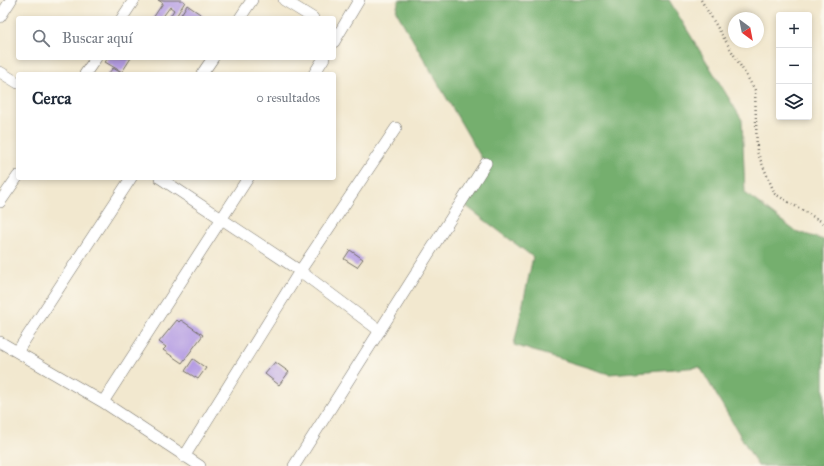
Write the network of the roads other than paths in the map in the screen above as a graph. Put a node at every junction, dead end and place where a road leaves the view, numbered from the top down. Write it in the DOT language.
graph roads {
  1 [pos="11,0"];
  2 [pos="134,0"];
  3 [pos="252,0"];
  4 [pos="284,0"];
  5 [pos="359,0"];
  6 [pos="123,16"];
  7 [pos="241,16"];
  8 [pos="310,16"];
  9 [pos="0,17"];
  10 [pos="336,36"];
  11 [pos="95,60"];
  12 [pos="211,60"];
  13 [pos="323,60"];
  14 [pos="0,72"];
  15 [pos="86,72"];
  16 [pos="203,72"];
  17 [pos="315,72"];
  18 [pos="16,83"];
  19 [pos="396,128"];
  20 [pos="486,163"];
  21 [pos="16,179"];
  22 [pos="130,180"];
  23 [pos="163,180"];
  24 [pos="247,180"];
  25 [pos="0,202"];
  26 [pos="222,219"];
  27 [pos="300,271"];
  28 [pos="380,331"];
  29 [pos="0,342"];
  30 [pos="17,352"];
  31 [pos="103,402"];
  32 [pos="184,456"];
  33 [pos="200,466"];
  34 [pos="294,466"];
  1 -- 9 [label="street"];
  2 -- 6 [label="street"];
  3 -- 7 [label="street"];
  4 -- 8 [label="street"];
  5 -- 10 [label="street"];
  11 -- 15 [label="street"];
  12 -- 16 [label="street"];
  13 -- 17 [label="street"];
  14 -- 18 [label="street"];
  19 -- 27 [label="street"];
  20 -- 28 [label="street"];
  21 -- 25 [label="street"];
  22 -- 30 [label="street"];
  23 -- 26 [label="street"];
  24 -- 26 [label="street"];
  26 -- 27 [label="street"];
  26 -- 31 [label="street"];
  27 -- 28 [label="street"];
  27 -- 32 [label="street"];
  28 -- 34 [label="street"];
  29 -- 30 [label="street"];
  30 -- 31 [label="street"];
  31 -- 32 [label="street"];
  32 -- 33 [label="street"];
}
